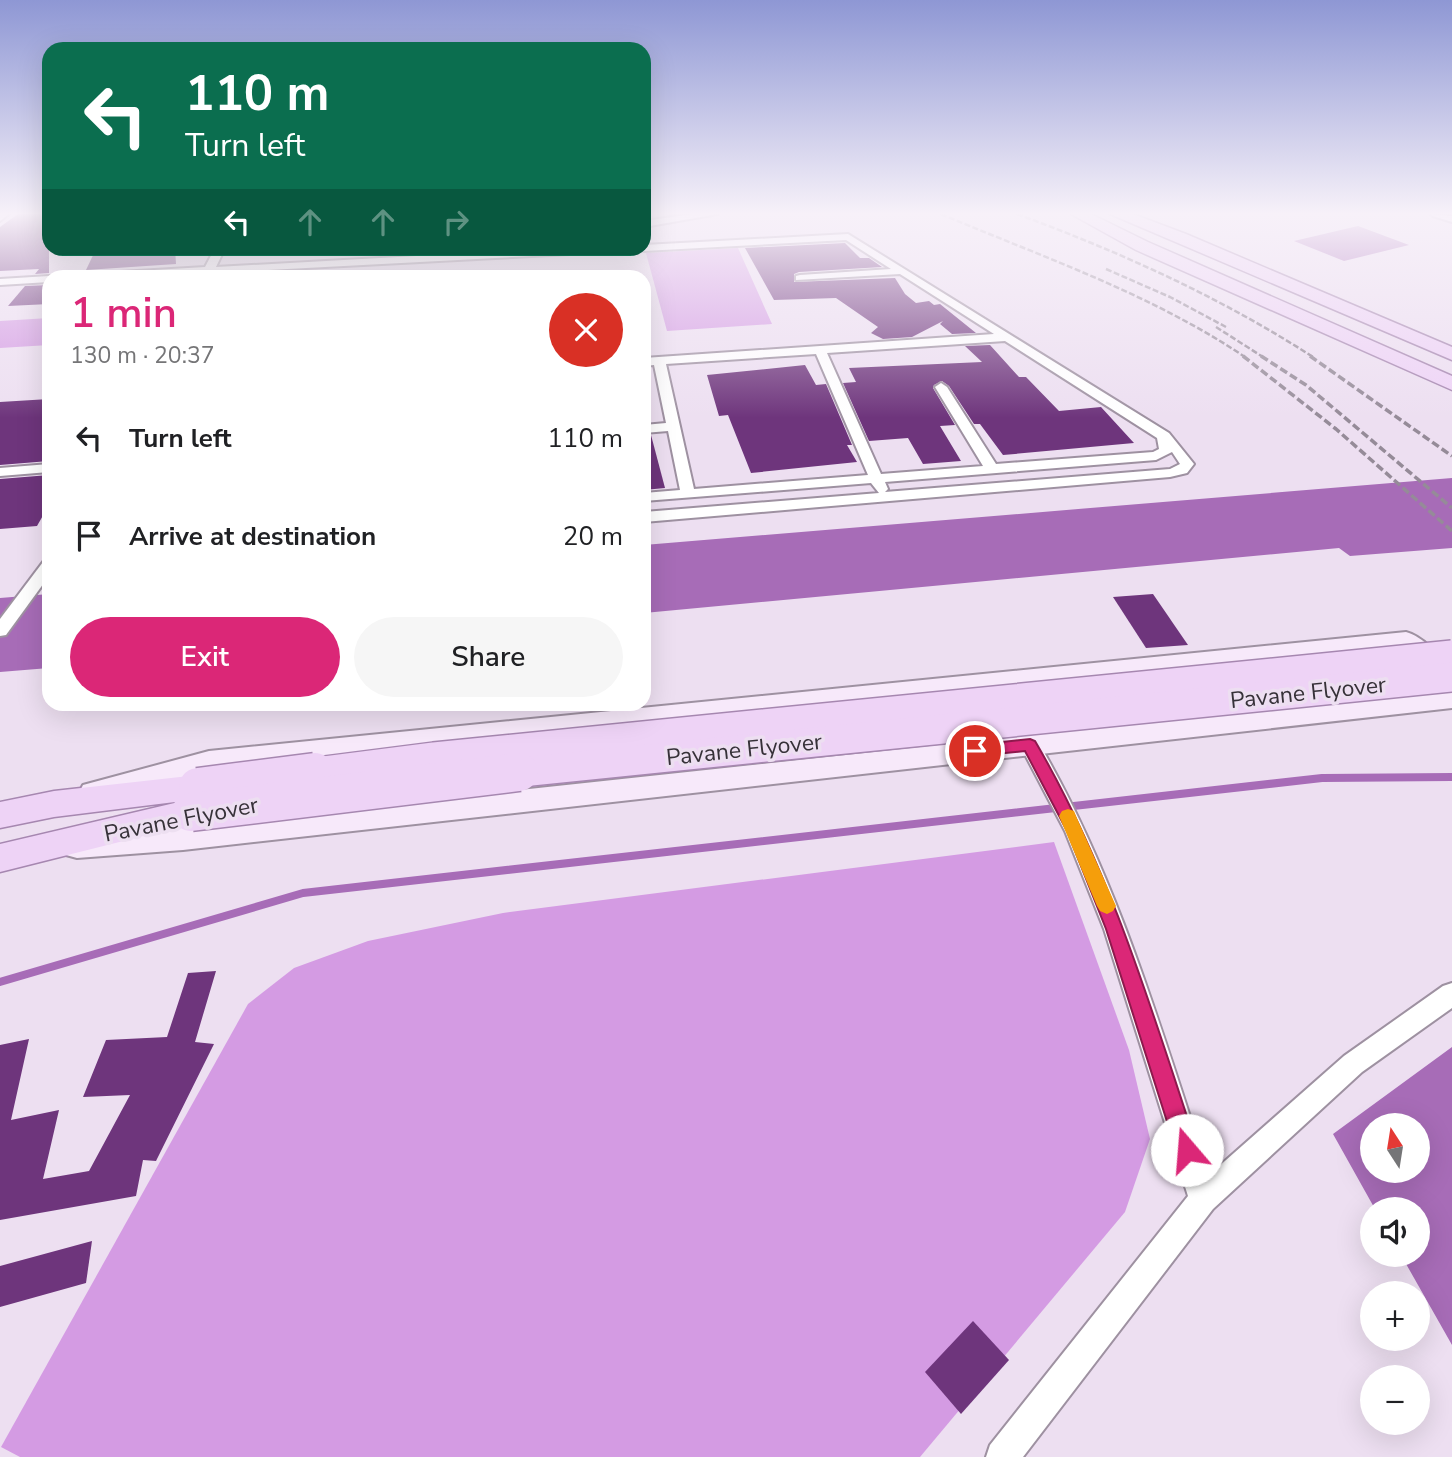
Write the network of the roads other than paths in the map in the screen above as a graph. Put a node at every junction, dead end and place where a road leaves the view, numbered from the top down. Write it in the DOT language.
graph roads {
  1 [pos="920,282"];
  2 [pos="1223,282"];
  3 [pos="1249,282"];
  4 [pos="1256,282"];
  5 [pos="1285,282"];
  6 [pos="1007,337"];
  7 [pos="820,350"];
  8 [pos="1452,354"];
  9 [pos="660,361"];
  10 [pos="651,362"];
  11 [pos="1452,364"];
  12 [pos="1452,374"];
  13 [pos="1452,384"];
  14 [pos="941,387"];
  15 [pos="673,427"];
  16 [pos="651,429"];
  17 [pos="1164,436"];
  18 [pos="42,469"];
  19 [pos="992,469"];
  20 [pos="0,472"];
  21 [pos="876,479"];
  22 [pos="688,494"];
  23 [pos="651,497"];
  24 [pos="884,497"];
  25 [pos="651,516"];
  26 [pos="42,575"];
  27 [pos="0,631"];
  28 [pos="1452,655"];
  29 [pos="1452,677"];
  30 [pos="1452,685"];
  31 [pos="1452,699"];
  32 [pos="1030,745"];
  33 [pos="195,799"];
  34 [pos="54,804"];
  35 [pos="0,816"];
  36 [pos="40,849"];
  37 [pos="0,858"];
  38 [pos="1452,994"];
  39 [pos="1203,1199"];
  40 [pos="1002,1457"];
  1 -- 6 [label="street"];
  2 -- 13 [label="main road"];
  3 -- 12 [label="main road"];
  4 -- 11 [label="main road"];
  5 -- 8 [label="main road"];
  6 -- 7 [label="street"];
  6 -- 17 [label="street"];
  7 -- 9 [label="street"];
  7 -- 21 [label="street"];
  9 -- 10 [label="street"];
  9 -- 15 [label="street"];
  14 -- 19 [label="street"];
  15 -- 16 [label="street"];
  15 -- 22 [label="street"];
  17 -- 19 [label="street"];
  17 -- 24 [label="street"];
  18 -- 20 [label="street"];
  19 -- 21 [label="street"];
  21 -- 22 [label="street"];
  21 -- 24 [label="street"];
  22 -- 23 [label="street"];
  24 -- 25 [label="street"];
  26 -- 27 [label="street"];
  28 -- 33 [label="main road, Pavane Flyover, bridge"];
  29 -- 33 [label="main road, Pavane Flyover, bridge"];
  30 -- 34 [label="main road"];
  31 -- 32 [label="main road"];
  32 -- 36 [label="main road"];
  32 -- 39 [label="street"];
  33 -- 34 [label="main road, Pavane Flyover"];
  33 -- 36 [label="main road, Pavane Flyover"];
  34 -- 35 [label="main road, Pavane Flyover"];
  36 -- 37 [label="main road, Pavane Flyover"];
  38 -- 39 [label="street"];
  39 -- 40 [label="street"];
}
